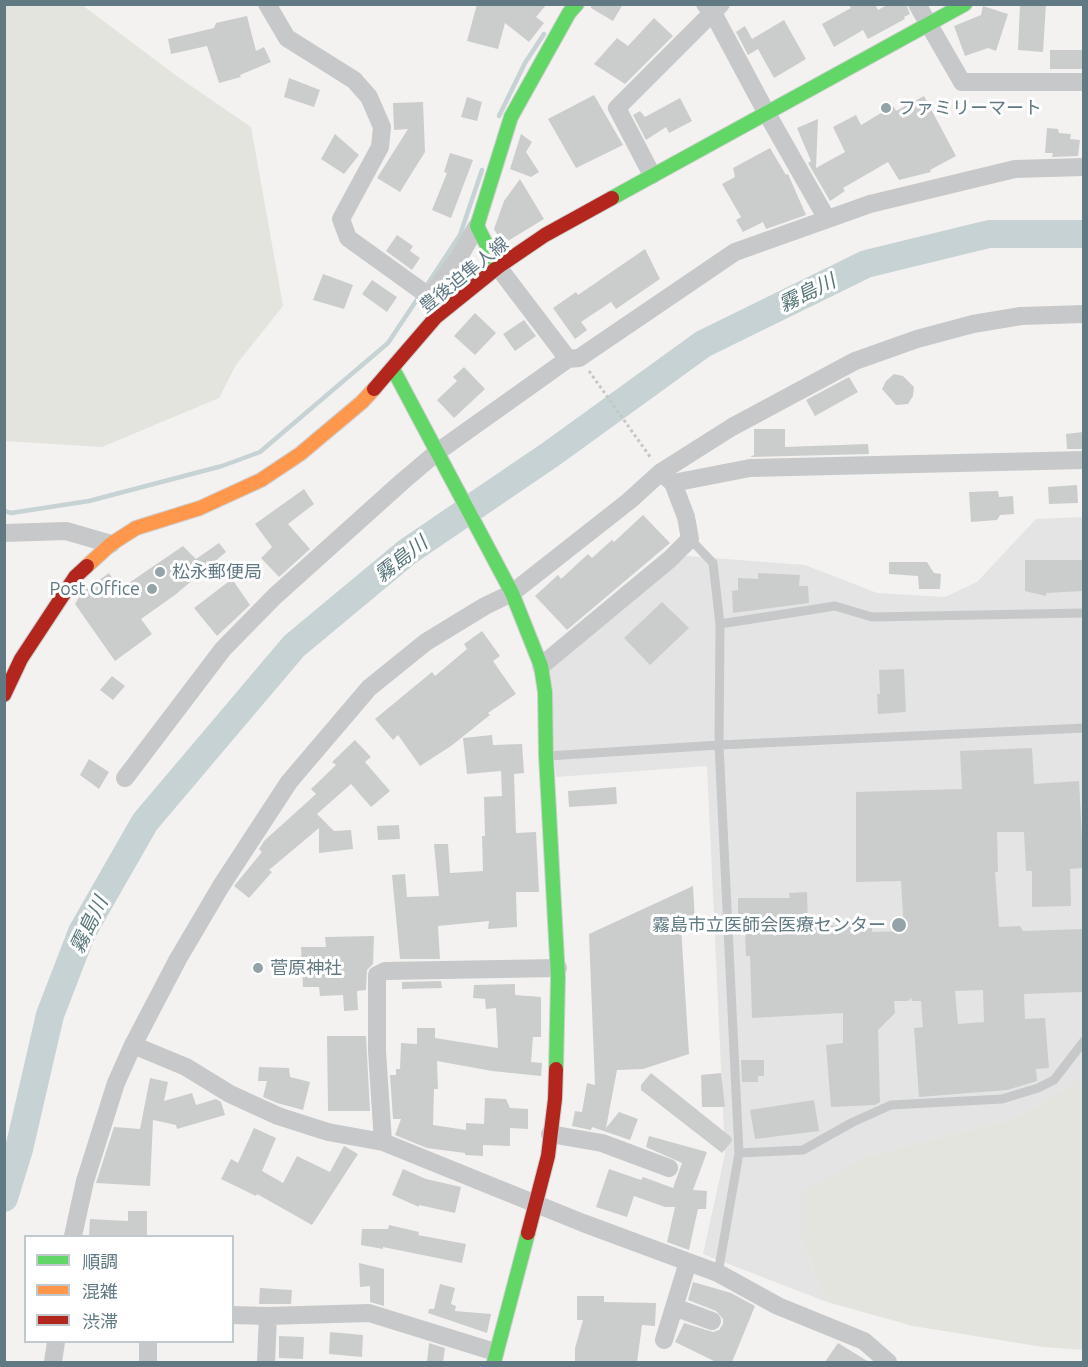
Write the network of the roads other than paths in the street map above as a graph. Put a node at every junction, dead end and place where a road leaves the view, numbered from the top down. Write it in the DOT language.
graph roads {
  1 [pos="267,4"];
  2 [pos="577,4"];
  3 [pos="917,4"];
  4 [pos="965,4"];
  5 [pos="713,7"];
  6 [pos="929,25"];
  7 [pos="1083,82"];
  8 [pos="766,112"];
  9 [pos="1083,167"];
  10 [pos="652,175"];
  11 [pos="827,219"];
  12 [pos="477,226"];
  13 [pos="498,267"];
  14 [pos="1083,314"];
  15 [pos="574,358"];
  16 [pos="393,369"];
  17 [pos="436,453"];
  18 [pos="1083,460"];
  19 [pos="667,478"];
  20 [pos="4,533"];
  21 [pos="690,539"];
  22 [pos="111,544"];
  23 [pos="512,593"];
  24 [pos="1083,613"];
  25 [pos="720,624"];
  26 [pos="541,666"];
  27 [pos="4,695"];
  28 [pos="1083,728"];
  29 [pos="719,745"];
  30 [pos="546,756"];
  31 [pos="125,778"];
  32 [pos="558,968"];
  33 [pos="1083,1041"];
  34 [pos="133,1045"];
  35 [pos="550,1134"];
  36 [pos="383,1142"];
  37 [pos="739,1153"];
  38 [pos="669,1168"];
  39 [pos="536,1203"];
  40 [pos="73,1235"];
  41 [pos="688,1262"];
  42 [pos="718,1273"];
  43 [pos="674,1307"];
  44 [pos="234,1315"];
  45 [pos="268,1316"];
  46 [pos="711,1321"];
  47 [pos="664,1340"];
  48 [pos="56,1343"];
  49 [pos="148,1343"];
  50 [pos="494,1357"];
  51 [pos="878,1359"];
  52 [pos="53,1362"];
  53 [pos="148,1362"];
  54 [pos="266,1362"];
  1 -- 12 [label="street"];
  2 -- 12 [label="street"];
  3 -- 6 [label="street"];
  4 -- 6 [label="street, 豊後迫隼人線"];
  5 -- 8 [label="street"];
  5 -- 10 [label="street"];
  6 -- 7 [label="street"];
  6 -- 8 [label="street, 豊後迫隼人線"];
  8 -- 10 [label="street, 豊後迫隼人線"];
  8 -- 11 [label="street"];
  9 -- 11 [label="street"];
  10 -- 13 [label="street, 豊後迫隼人線"];
  11 -- 15 [label="street"];
  12 -- 13 [label="street"];
  13 -- 15 [label="street"];
  13 -- 16 [label="street, 豊後迫隼人線"];
  14 -- 19 [label="street"];
  15 -- 17 [label="street"];
  16 -- 17 [label="street"];
  16 -- 22 [label="street, 豊後迫隼人線"];
  17 -- 23 [label="street"];
  17 -- 31 [label="street"];
  18 -- 19 [label="street"];
  19 -- 21 [label="street"];
  19 -- 23 [label="street"];
  20 -- 22 [label="street"];
  21 -- 25 [label="lane"];
  21 -- 26 [label="street"];
  22 -- 27 [label="street, 豊後迫隼人線"];
  23 -- 26 [label="street"];
  23 -- 34 [label="street"];
  24 -- 25 [label="lane"];
  25 -- 29 [label="lane"];
  26 -- 30 [label="street"];
  28 -- 29 [label="lane"];
  29 -- 30 [label="lane"];
  29 -- 37 [label="lane"];
  30 -- 32 [label="street"];
  32 -- 35 [label="street"];
  32 -- 36 [label="street"];
  33 -- 37 [label="lane"];
  34 -- 36 [label="street"];
  34 -- 40 [label="street"];
  35 -- 38 [label="street"];
  35 -- 39 [label="street"];
  36 -- 39 [label="street"];
  37 -- 42 [label="lane"];
  39 -- 41 [label="street"];
  39 -- 50 [label="street"];
  41 -- 42 [label="street"];
  41 -- 43 [label="street"];
  42 -- 51 [label="street"];
  43 -- 46 [label="street"];
  43 -- 47 [label="street"];
  44 -- 45 [label="street"];
  45 -- 50 [label="street"];
  45 -- 54 [label="street"];
  48 -- 52 [label="street"];
  49 -- 53 [label="street"];
}
